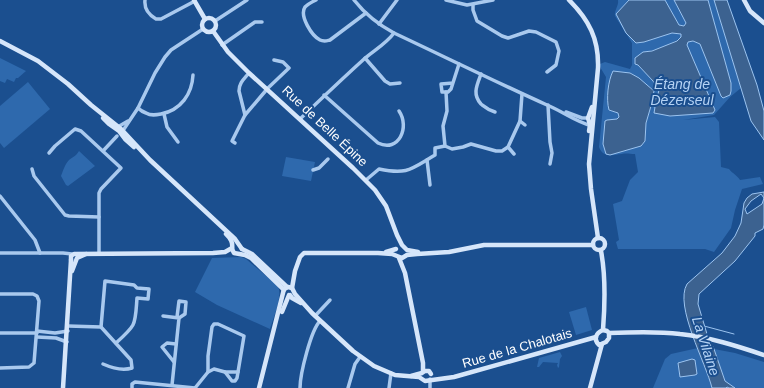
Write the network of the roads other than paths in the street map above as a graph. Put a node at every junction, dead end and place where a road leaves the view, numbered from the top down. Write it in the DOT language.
graph roads {
  1 [pos="145,0"];
  2 [pos="247,0"];
  3 [pos="316,0"];
  4 [pos="354,0"];
  5 [pos="397,0"];
  6 [pos="446,0"];
  7 [pos="493,0"];
  8 [pos="569,0"];
  9 [pos="744,0"];
  10 [pos="194,1"];
  11 [pos="475,3"];
  12 [pos="366,13"];
  13 [pos="206,19"];
  14 [pos="214,21"];
  15 [pos="262,22"];
  16 [pos="764,23"];
  17 [pos="379,24"];
  18 [pos="203,28"];
  19 [pos="213,31"];
  20 [pos="394,33"];
  21 [pos="0,41"];
  22 [pos="222,45"];
  23 [pos="365,58"];
  24 [pos="274,60"];
  25 [pos="459,64"];
  26 [pos="598,68"];
  27 [pos="547,72"];
  28 [pos="249,73"];
  29 [pos="481,74"];
  30 [pos="193,75"];
  31 [pos="400,83"];
  32 [pos="453,83"];
  33 [pos="268,88"];
  34 [pos="446,92"];
  35 [pos="522,94"];
  36 [pos="324,95"];
  37 [pos="548,105"];
  38 [pos="138,108"];
  39 [pos="556,109"];
  40 [pos="399,111"];
  41 [pos="495,112"];
  42 [pos="164,114"];
  43 [pos="245,115"];
  44 [pos="588,118"];
  45 [pos="300,119"];
  46 [pos="129,120"];
  47 [pos="520,121"];
  48 [pos="525,125"];
  49 [pos="591,125"];
  50 [pos="117,128"];
  51 [pos="120,133"];
  52 [pos="178,142"];
  53 [pos="235,143"];
  54 [pos="445,146"];
  55 [pos="508,147"];
  56 [pos="103,151"];
  57 [pos="49,153"];
  58 [pos="514,154"];
  59 [pos="328,159"];
  60 [pos="427,160"];
  61 [pos="550,164"];
  62 [pos="32,169"];
  63 [pos="313,170"];
  64 [pos="366,180"];
  65 [pos="430,184"];
  66 [pos="0,196"];
  67 [pos="208,215"];
  68 [pos="99,217"];
  69 [pos="397,235"];
  70 [pos="598,238"];
  71 [pos="239,244"];
  72 [pos="593,245"];
  73 [pos="233,247"];
  74 [pos="405,248"];
  75 [pos="242,249"];
  76 [pos="396,249"];
  77 [pos="601,251"];
  78 [pos="0,253"];
  79 [pos="40,253"];
  80 [pos="99,253"];
  81 [pos="213,253"];
  82 [pos="237,253"];
  83 [pos="378,253"];
  84 [pos="422,253"];
  85 [pos="406,256"];
  86 [pos="74,257"];
  87 [pos="398,257"];
  88 [pos="405,273"];
  89 [pos="137,288"];
  90 [pos="288,291"];
  91 [pos="0,294"];
  92 [pos="137,298"];
  93 [pos="330,300"];
  94 [pos="163,316"];
  95 [pos="315,316"];
  96 [pos="320,321"];
  97 [pos="101,327"];
  98 [pos="68,328"];
  99 [pos="603,330"];
  100 [pos="0,333"];
  101 [pos="37,334"];
  102 [pos="609,336"];
  103 [pos="596,337"];
  104 [pos="67,342"];
  105 [pos="116,342"];
  106 [pos="176,344"];
  107 [pos="602,344"];
  108 [pos="764,356"];
  109 [pos="360,357"];
  110 [pos="174,362"];
  111 [pos="103,364"];
  112 [pos="0,368"];
  113 [pos="208,372"];
  114 [pos="225,372"];
  115 [pos="238,372"];
  116 [pos="391,373"];
  117 [pos="426,376"];
  118 [pos="64,382"];
  119 [pos="172,385"];
  120 [pos="63,388"];
  121 [pos="67,388"];
  122 [pos="132,388"];
  123 [pos="195,388"];
  124 [pos="259,388"];
  125 [pos="300,388"];
  126 [pos="348,388"];
  127 [pos="389,388"];
  128 [pos="429,388"];
  129 [pos="590,388"];
  1 -- 10 [label="street"];
  2 -- 14 [label="street"];
  3 -- 12 [label="street"];
  4 -- 12 [label="street"];
  5 -- 17 [label="street"];
  6 -- 11 [label="street"];
  7 -- 11 [label="street"];
  8 -- 26 [label="street"];
  9 -- 16 [label="street"];
  10 -- 13 [label="street"];
  11 -- 27 [label="street"];
  12 -- 17 [label="street"];
  13 -- 14 [label="street"];
  13 -- 18 [label="street"];
  14 -- 19 [label="street"];
  15 -- 22 [label="street"];
  17 -- 20 [label="street"];
  18 -- 19 [label="street"];
  18 -- 38 [label="street"];
  19 -- 22 [label="street, Rue de Belle Épine"];
  20 -- 23 [label="street"];
  20 -- 25 [label="street"];
  21 -- 50 [label="street"];
  22 -- 28 [label="street, Rue de Belle Épine"];
  23 -- 31 [label="street"];
  23 -- 36 [label="street"];
  24 -- 33 [label="street, Rue de Belle Épine"];
  25 -- 29 [label="street"];
  25 -- 32 [label="street"];
  26 -- 44 [label="street"];
  26 -- 49 [label="street"];
  28 -- 33 [label="street, Rue de Belle Épine"];
  28 -- 43 [label="street"];
  29 -- 35 [label="street"];
  29 -- 41 [label="street"];
  30 -- 42 [label="street"];
  32 -- 34 [label="street"];
  32 -- 34 [label="street"];
  33 -- 43 [label="street, Rue de Belle Épine"];
  33 -- 45 [label="street, Rue de Belle Épine"];
  34 -- 54 [label="street"];
  35 -- 37 [label="street"];
  35 -- 47 [label="street"];
  36 -- 40 [label="street"];
  36 -- 45 [label="street"];
  37 -- 39 [label="street"];
  37 -- 61 [label="street"];
  38 -- 42 [label="street"];
  38 -- 46 [label="street"];
  39 -- 44 [label="street"];
  39 -- 49 [label="street"];
  42 -- 52 [label="street"];
  43 -- 53 [label="street, Rue de Belle Épine"];
  44 -- 49 [label="street"];
  45 -- 64 [label="street, Rue de Belle Épine"];
  46 -- 50 [label="street"];
  46 -- 51 [label="street"];
  47 -- 48 [label="street"];
  47 -- 55 [label="street"];
  49 -- 70 [label="street"];
  50 -- 51 [label="street"];
  51 -- 56 [label="street"];
  51 -- 67 [label="street"];
  54 -- 55 [label="street"];
  54 -- 60 [label="street, Rue de Belle Épine"];
  55 -- 58 [label="street"];
  56 -- 57 [label="street"];
  56 -- 68 [label="street"];
  59 -- 63 [label="street"];
  60 -- 64 [label="street, Rue de Belle Épine"];
  60 -- 65 [label="street"];
  62 -- 68 [label="street"];
  64 -- 69 [label="street, Rue de Belle Épine"];
  66 -- 79 [label="street"];
  67 -- 71 [label="street"];
  67 -- 73 [label="street"];
  68 -- 80 [label="street"];
  69 -- 74 [label="street, Rue de Belle Épine"];
  69 -- 76 [label="street, Rue de Belle Épine"];
  70 -- 72 [label="street"];
  70 -- 77 [label="street"];
  71 -- 73 [label="street"];
  71 -- 75 [label="street"];
  72 -- 77 [label="street"];
  72 -- 84 [label="street"];
  73 -- 81 [label="street"];
  73 -- 82 [label="street"];
  74 -- 76 [label="street"];
  74 -- 84 [label="street"];
  74 -- 85 [label="street"];
  75 -- 82 [label="street"];
  75 -- 90 [label="street"];
  76 -- 83 [label="street"];
  76 -- 87 [label="street, Rue de Belle Épine"];
  77 -- 99 [label="street"];
  78 -- 79 [label="street"];
  79 -- 86 [label="street"];
  80 -- 81 [label="street"];
  80 -- 86 [label="street"];
  81 -- 82 [label="street"];
  82 -- 90 [label="street"];
  83 -- 87 [label="street"];
  83 -- 90 [label="street"];
  84 -- 85 [label="street"];
  85 -- 87 [label="street"];
  85 -- 88 [label="street"];
  86 -- 98 [label="street"];
  87 -- 88 [label="street"];
  88 -- 117 [label="street"];
  89 -- 92 [label="street"];
  89 -- 92 [label="street"];
  89 -- 97 [label="street"];
  90 -- 95 [label="street"];
  90 -- 124 [label="street"];
  91 -- 101 [label="street"];
  92 -- 105 [label="street"];
  93 -- 95 [label="street"];
  94 -- 106 [label="street"];
  95 -- 96 [label="street"];
  96 -- 109 [label="street"];
  96 -- 125 [label="street"];
  97 -- 98 [label="street"];
  97 -- 105 [label="street"];
  98 -- 101 [label="street"];
  98 -- 104 [label="street"];
  99 -- 102 [label="street"];
  99 -- 103 [label="street"];
  100 -- 101 [label="street"];
  101 -- 104 [label="street"];
  101 -- 112 [label="street"];
  102 -- 107 [label="street"];
  102 -- 108 [label="street"];
  103 -- 107 [label="street"];
  103 -- 117 [label="street, Rue de la Chalotais"];
  104 -- 118 [label="street"];
  105 -- 111 [label="street"];
  106 -- 110 [label="street"];
  106 -- 110 [label="street"];
  107 -- 129 [label="street"];
  109 -- 116 [label="street"];
  109 -- 126 [label="street"];
  110 -- 119 [label="street"];
  113 -- 114 [label="street"];
  113 -- 115 [label="street"];
  113 -- 123 [label="street"];
  114 -- 115 [label="street"];
  114 -- 115 [label="street"];
  116 -- 117 [label="street"];
  116 -- 127 [label="street"];
  117 -- 128 [label="street"];
  118 -- 120 [label="street"];
  118 -- 121 [label="street"];
  119 -- 122 [label="street"];
  119 -- 123 [label="street"];
}
